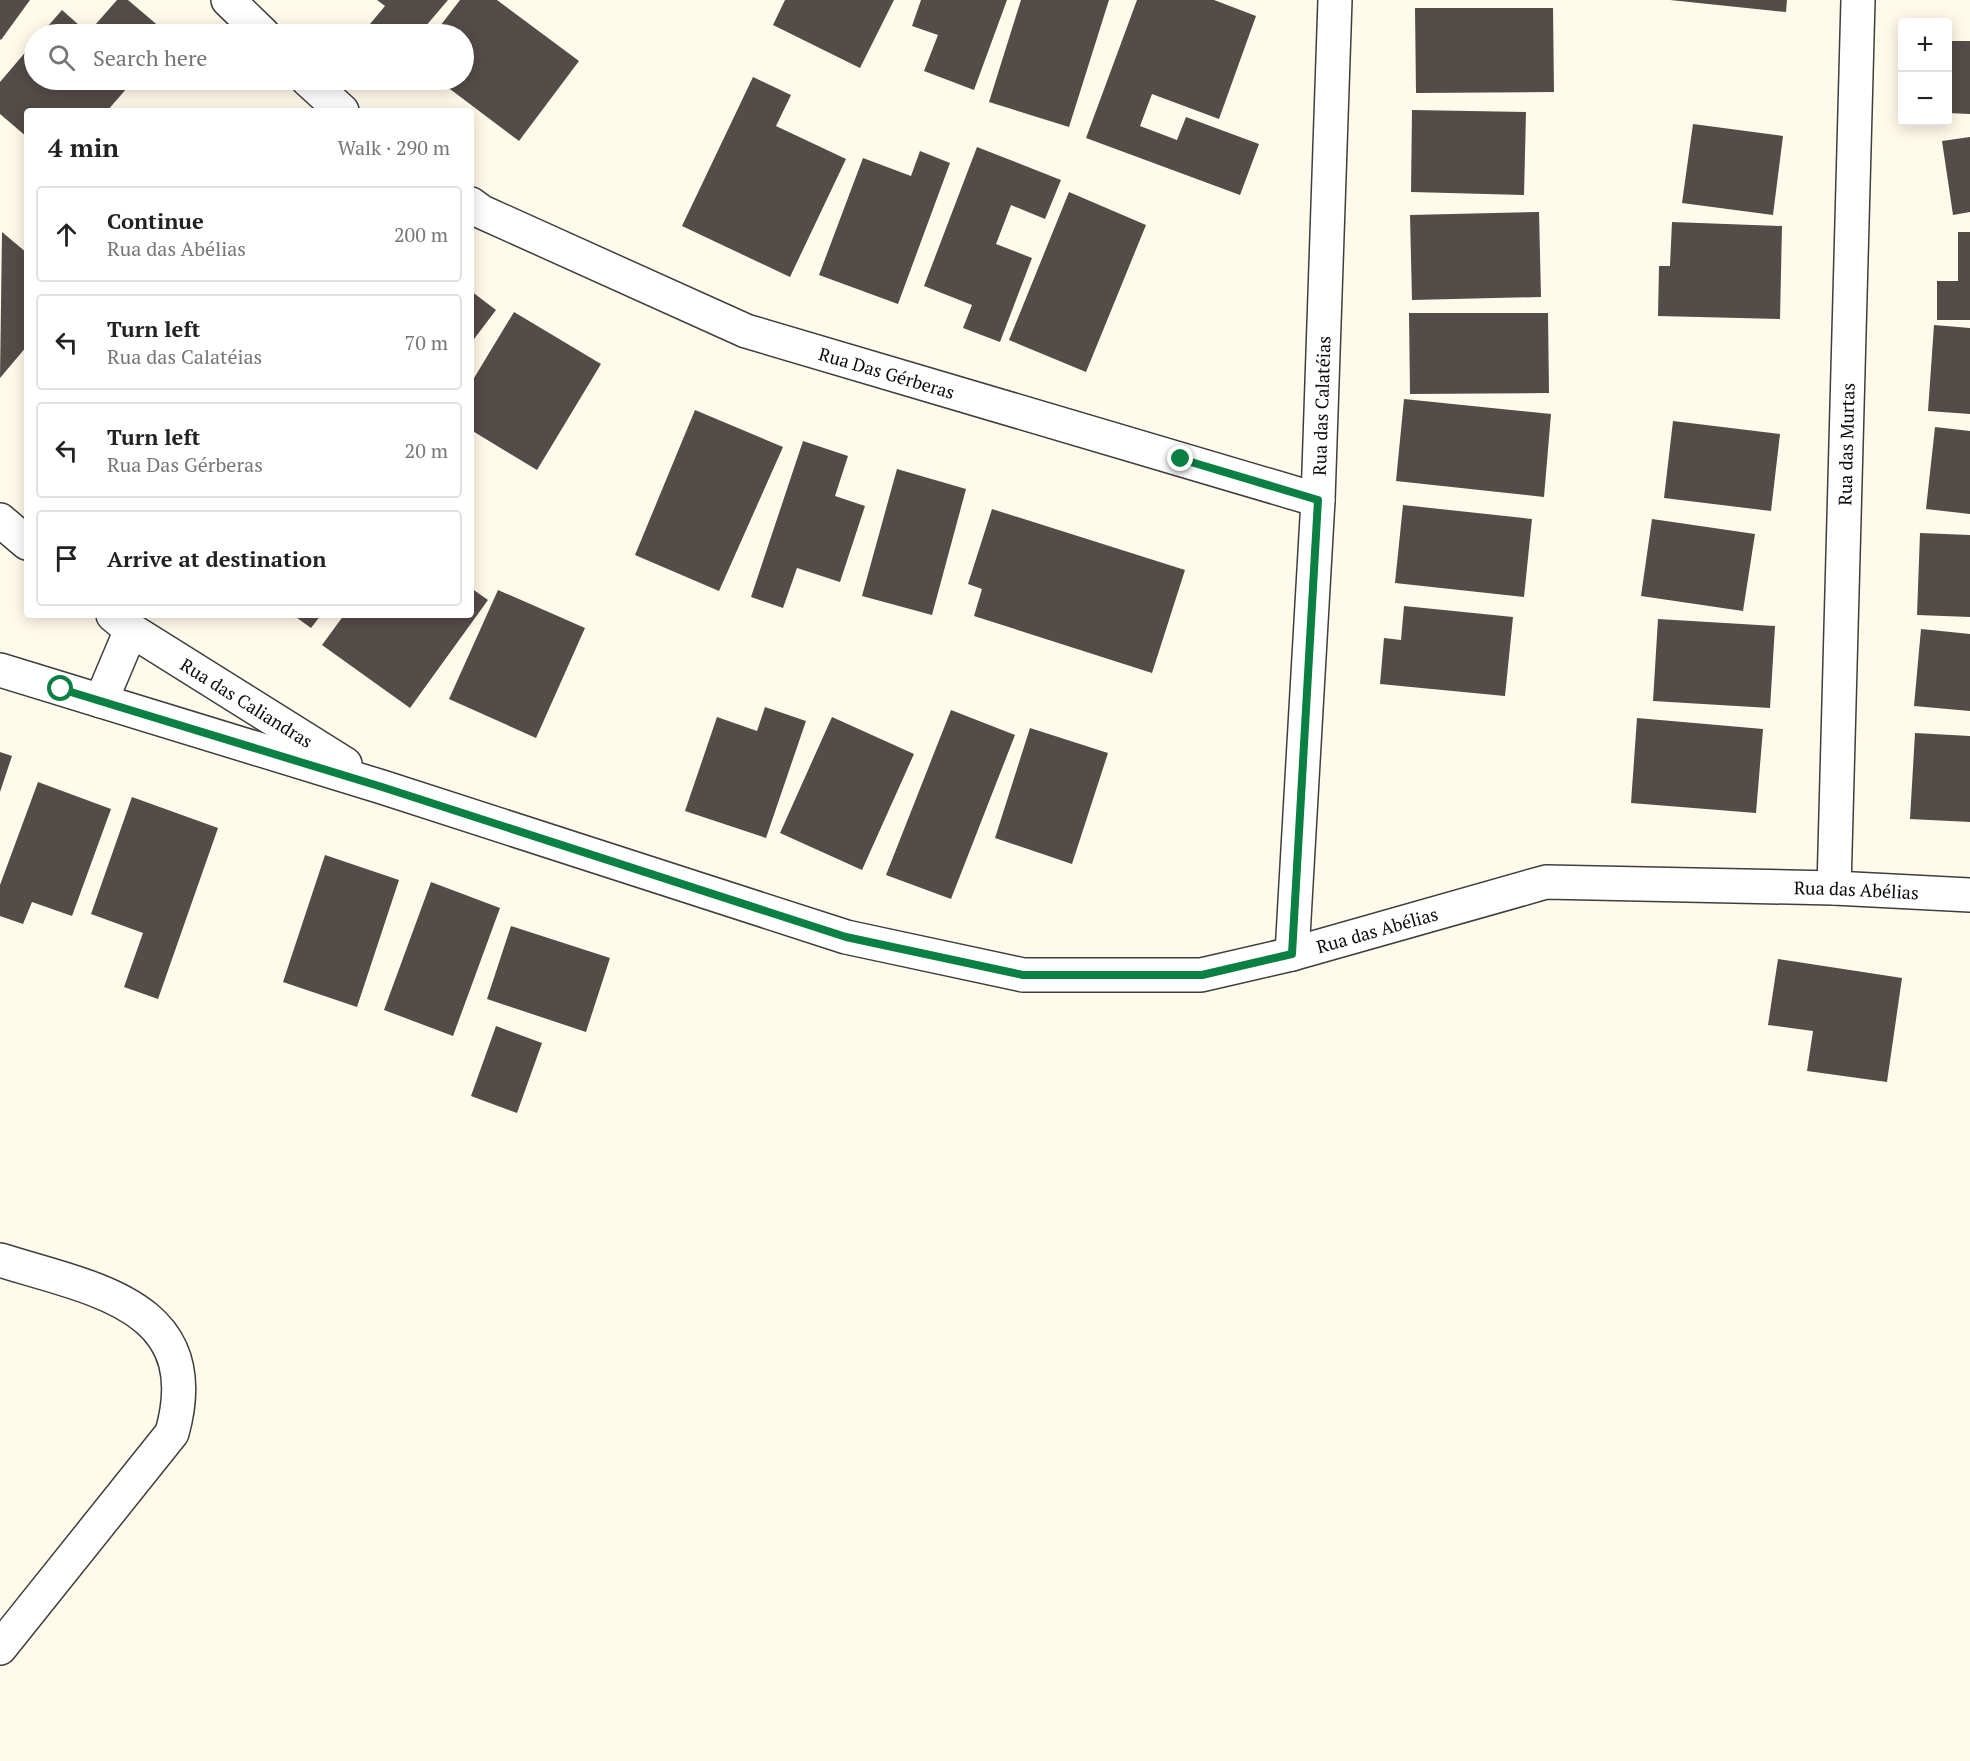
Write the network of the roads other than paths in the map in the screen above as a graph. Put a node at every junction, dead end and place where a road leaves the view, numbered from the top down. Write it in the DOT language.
graph roads {
  1 [pos="228,0"];
  2 [pos="1335,0"];
  3 [pos="1858,0"];
  4 [pos="253,24"];
  5 [pos="320,90"];
  6 [pos="339,108"];
  7 [pos="474,206"];
  8 [pos="1318,500"];
  9 [pos="0,520"];
  10 [pos="24,540"];
  11 [pos="122,623"];
  12 [pos="0,670"];
  13 [pos="101,701"];
  14 [pos="382,787"];
  15 [pos="1834,888"];
  16 [pos="1970,896"];
  17 [pos="1292,954"];
  18 [pos="0,1260"];
  19 [pos="0,1648"];
  1 -- 4 [label="street"];
  2 -- 8 [label="street, Rua das Calatéias"];
  3 -- 15 [label="street, Rua das Murtas"];
  5 -- 6 [label="street"];
  7 -- 8 [label="street, Rua Das Gérberas"];
  8 -- 17 [label="street, Rua das Calatéias"];
  9 -- 10 [label="street"];
  11 -- 13 [label="street"];
  11 -- 14 [label="street, Rua das Caliandras"];
  12 -- 13 [label="street, Rua das Abélias"];
  13 -- 14 [label="street, Rua das Abélias"];
  14 -- 17 [label="street, Rua das Abélias"];
  15 -- 16 [label="street, Rua das Abélias"];
  15 -- 17 [label="street, Rua das Abélias"];
  18 -- 19 [label="street"];
}
